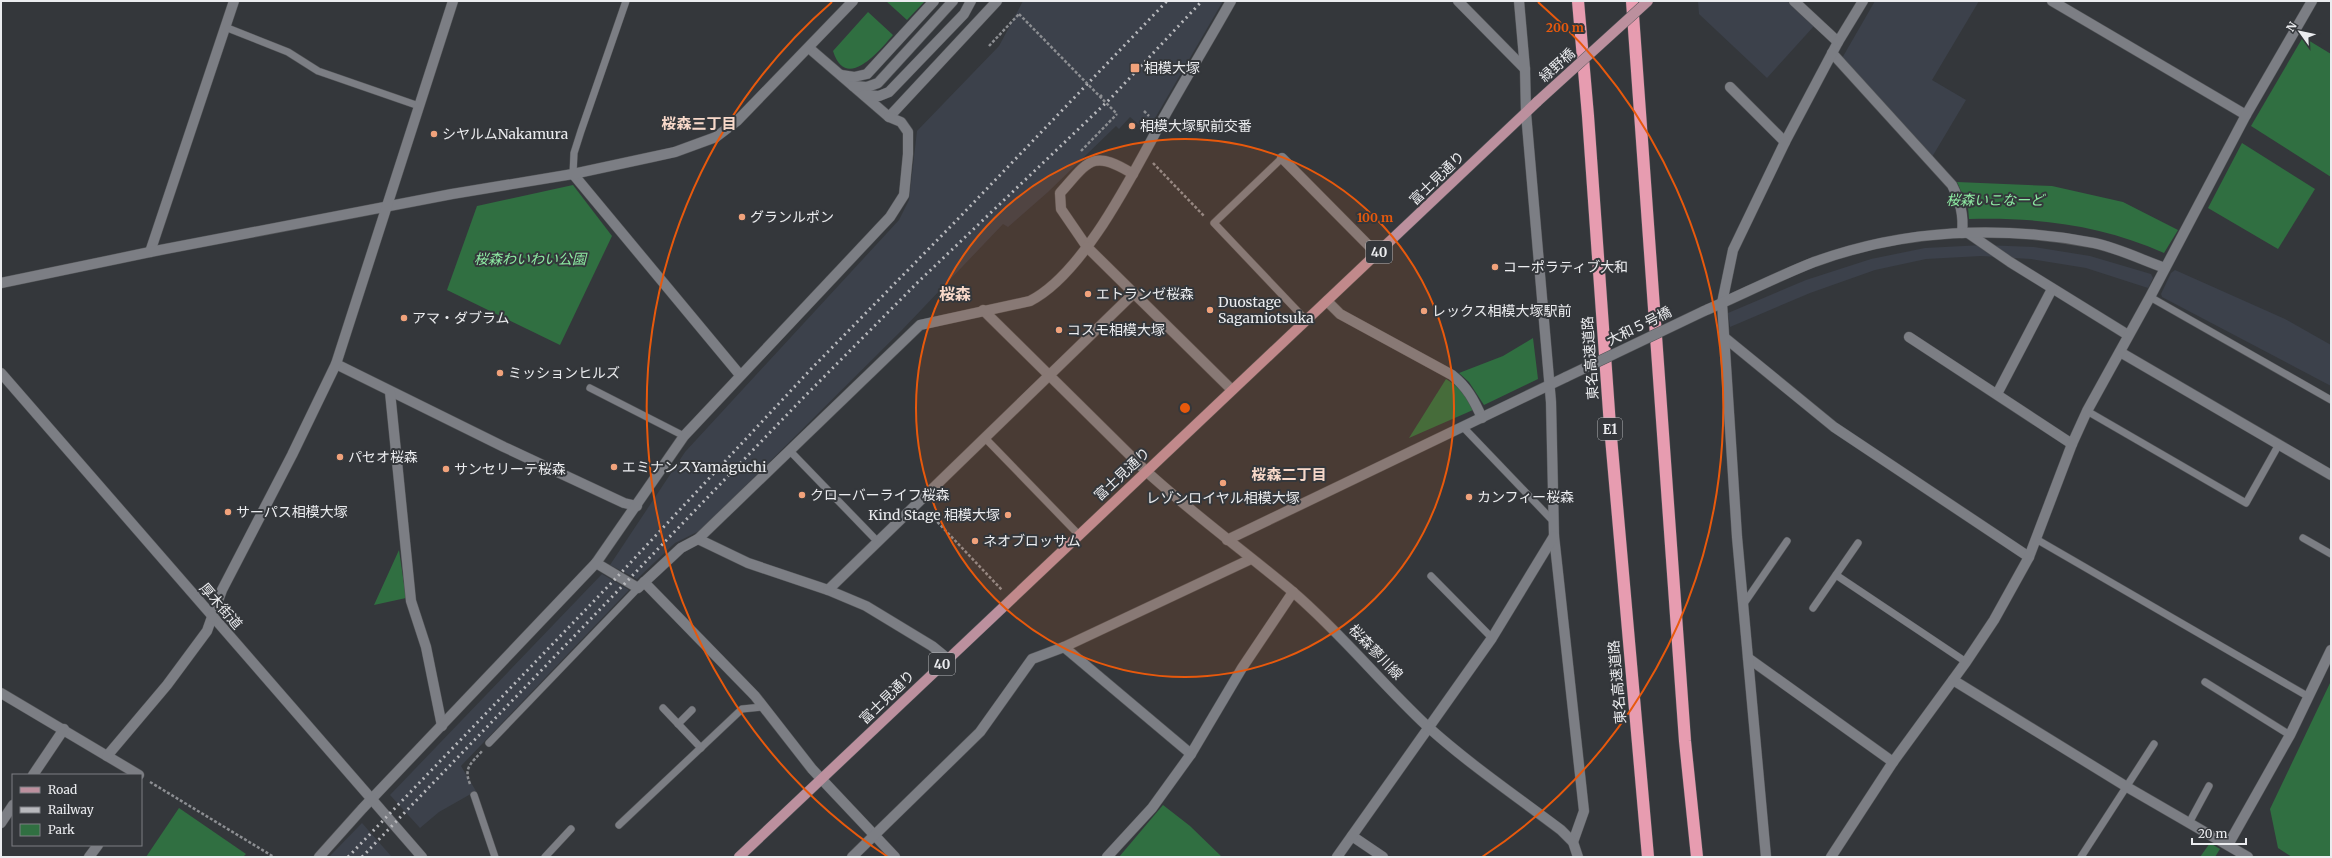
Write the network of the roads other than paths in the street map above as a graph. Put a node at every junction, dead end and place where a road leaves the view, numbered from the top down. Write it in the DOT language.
graph roads {
  1 [pos="234,1"];
  2 [pos="453,1"];
  3 [pos="626,1"];
  4 [pos="934,1"];
  5 [pos="953,1"];
  6 [pos="971,1"];
  7 [pos="998,1"];
  8 [pos="1232,1"];
  9 [pos="1458,1"];
  10 [pos="1519,1"];
  11 [pos="1578,1"];
  12 [pos="1632,1"];
  13 [pos="1648,1"];
  14 [pos="1794,1"];
  15 [pos="1863,1"];
  16 [pos="2054,1"];
  17 [pos="2312,1"];
  18 [pos="850,2"];
  19 [pos="225,27"];
  20 [pos="1838,42"];
  21 [pos="810,48"];
  22 [pos="1832,54"];
  23 [pos="1525,69"];
  24 [pos="841,75"];
  25 [pos="854,86"];
  26 [pos="1730,87"];
  27 [pos="864,95"];
  28 [pos="419,106"];
  29 [pos="1526,113"];
  30 [pos="2246,115"];
  31 [pos="889,117"];
  32 [pos="1785,142"];
  33 [pos="1282,158"];
  34 [pos="573,174"];
  35 [pos="1132,174"];
  36 [pos="385,208"];
  37 [pos="1965,233"];
  38 [pos="1087,247"];
  39 [pos="150,252"];
  40 [pos="1377,254"];
  41 [pos="2165,268"];
  42 [pos="1,283"];
  43 [pos="2052,289"];
  44 [pos="1134,294"];
  45 [pos="2150,297"];
  46 [pos="1327,301"];
  47 [pos="1722,303"];
  48 [pos="983,310"];
  49 [pos="1306,320"];
  50 [pos="2128,335"];
  51 [pos="1724,337"];
  52 [pos="1910,337"];
  53 [pos="2120,352"];
  54 [pos="336,364"];
  55 [pos="1,373"];
  56 [pos="740,375"];
  57 [pos="1050,375"];
  58 [pos="1550,385"];
  59 [pos="590,388"];
  60 [pos="1232,390"];
  61 [pos="390,392"];
  62 [pos="1997,394"];
  63 [pos="2331,400"];
  64 [pos="2087,411"];
  65 [pos="1482,418"];
  66 [pos="1463,427"];
  67 [pos="684,436"];
  68 [pos="985,438"];
  69 [pos="2072,444"];
  70 [pos="2278,446"];
  71 [pos="790,451"];
  72 [pos="1146,471"];
  73 [pos="2331,475"];
  74 [pos="637,506"];
  75 [pos="1554,522"];
  76 [pos="1079,535"];
  77 [pos="1554,536"];
  78 [pos="2303,538"];
  79 [pos="698,539"];
  80 [pos="2036,539"];
  81 [pos="1227,540"];
  82 [pos="1787,541"];
  83 [pos="878,542"];
  84 [pos="1858,543"];
  85 [pos="2331,554"];
  86 [pos="2029,557"];
  87 [pos="1251,559"];
  88 [pos="596,563"];
  89 [pos="1836,575"];
  90 [pos="1431,576"];
  91 [pos="641,585"];
  92 [pos="828,590"];
  93 [pos="1293,592"];
  94 [pos="1743,605"];
  95 [pos="1813,608"];
  96 [pos="212,616"];
  97 [pos="1492,638"];
  98 [pos="1064,647"];
  99 [pos="2331,650"];
  100 [pos="1748,658"];
  101 [pos="948,659"];
  102 [pos="1966,662"];
  103 [pos="1953,680"];
  104 [pos="2206,682"];
  105 [pos="1,693"];
  106 [pos="2309,698"];
  107 [pos="762,707"];
  108 [pos="663,708"];
  109 [pos="692,710"];
  110 [pos="678,724"];
  111 [pos="442,726"];
  112 [pos="1428,726"];
  113 [pos="64,730"];
  114 [pos="2290,735"];
  115 [pos="489,743"];
  116 [pos="2154,744"];
  117 [pos="701,748"];
  118 [pos="1191,754"];
  119 [pos="107,756"];
  120 [pos="1893,762"];
  121 [pos="34,774"];
  122 [pos="136,774"];
  123 [pos="822,779"];
  124 [pos="2209,786"];
  125 [pos="2127,787"];
  126 [pos="474,795"];
  127 [pos="372,799"];
  128 [pos="12,806"];
  129 [pos="1,823"];
  130 [pos="2189,823"];
  131 [pos="619,824"];
  132 [pos="571,829"];
  133 [pos="874,836"];
  134 [pos="1352,836"];
  135 [pos="1574,842"];
  136 [pos="2228,845"];
  137 [pos="97,846"];
  138 [pos="89,857"];
  139 [pos="319,857"];
  140 [pos="422,857"];
  141 [pos="495,857"];
  142 [pos="545,857"];
  143 [pos="739,857"];
  144 [pos="852,857"];
  145 [pos="895,857"];
  146 [pos="1107,857"];
  147 [pos="1337,857"];
  148 [pos="1383,857"];
  149 [pos="1578,857"];
  150 [pos="1648,857"];
  151 [pos="1697,857"];
  152 [pos="1766,857"];
  153 [pos="1831,857"];
  154 [pos="2081,857"];
  155 [pos="2248,857"];
  1 -- 19 [label="street"];
  2 -- 28 [label="street"];
  3 -- 34 [label="lane"];
  4 -- 24 [label="street"];
  5 -- 25 [label="street"];
  6 -- 27 [label="street"];
  7 -- 31 [label="street"];
  8 -- 35 [label="street"];
  9 -- 23 [label="street"];
  10 -- 23 [label="street"];
  11 -- 150 [label="highway, 東名高速道路 / E1"];
  12 -- 151 [label="highway"];
  13 -- 29 [label="main road, 緑野橋 / 40, bridge"];
  14 -- 20 [label="street"];
  15 -- 20 [label="street"];
  16 -- 30 [label="street"];
  17 -- 30 [label="street"];
  18 -- 21 [label="street"];
  19 -- 28 [label="lane"];
  19 -- 39 [label="street"];
  20 -- 22 [label="street"];
  21 -- 24 [label="street"];
  21 -- 34 [label="street"];
  22 -- 32 [label="street"];
  22 -- 37 [label="street"];
  23 -- 29 [label="street"];
  24 -- 25 [label="street"];
  25 -- 27 [label="street"];
  26 -- 32 [label="street"];
  27 -- 31 [label="street"];
  28 -- 36 [label="street"];
  29 -- 40 [label="main road, 富士見通り / 40"];
  29 -- 58 [label="street"];
  30 -- 41 [label="street"];
  31 -- 56 [label="street"];
  32 -- 47 [label="street"];
  33 -- 40 [label="street"];
  33 -- 49 [label="lane"];
  34 -- 36 [label="street"];
  34 -- 56 [label="street"];
  35 -- 38 [label="street"];
  35 -- 38 [label="street"];
  36 -- 39 [label="street"];
  36 -- 54 [label="street"];
  37 -- 41 [label="street, 大和５号橋"];
  37 -- 43 [label="street"];
  37 -- 47 [label="street, 大和５号橋"];
  38 -- 44 [label="street"];
  38 -- 48 [label="street"];
  39 -- 42 [label="street"];
  40 -- 46 [label="main road, 富士見通り / 40"];
  41 -- 45 [label="street"];
  43 -- 50 [label="street"];
  43 -- 62 [label="street"];
  44 -- 57 [label="street"];
  44 -- 60 [label="street"];
  45 -- 50 [label="street"];
  45 -- 63 [label="lane"];
  46 -- 49 [label="main road, 富士見通り / 40"];
  46 -- 65 [label="street"];
  47 -- 51 [label="street"];
  47 -- 58 [label="street, 大和５号橋, bridge"];
  48 -- 57 [label="street, 桜森蓼川線"];
  48 -- 71 [label="street"];
  49 -- 60 [label="main road, 富士見通り / 40"];
  50 -- 53 [label="street"];
  51 -- 86 [label="street"];
  51 -- 94 [label="street"];
  52 -- 62 [label="street"];
  53 -- 64 [label="street"];
  53 -- 70 [label="street"];
  54 -- 61 [label="street"];
  54 -- 96 [label="street"];
  55 -- 96 [label="street, 厚木街道"];
  56 -- 67 [label="street"];
  57 -- 68 [label="street"];
  57 -- 72 [label="street, 桜森蓼川線"];
  58 -- 65 [label="street, 大和５号橋"];
  58 -- 75 [label="street"];
  59 -- 67 [label="lane"];
  60 -- 72 [label="main road, 富士見通り / 40"];
  61 -- 74 [label="street"];
  61 -- 111 [label="street"];
  62 -- 69 [label="street"];
  64 -- 69 [label="street"];
  64 -- 70 [label="lane"];
  65 -- 66 [label="street, 大和５号橋"];
  66 -- 75 [label="lane"];
  66 -- 81 [label="street, 大和５号橋"];
  67 -- 74 [label="street"];
  68 -- 76 [label="lane"];
  68 -- 83 [label="street"];
  69 -- 80 [label="street"];
  70 -- 73 [label="street"];
  71 -- 79 [label="street"];
  71 -- 83 [label="lane"];
  72 -- 76 [label="main road, 富士見通り / 40"];
  72 -- 81 [label="street, 桜森蓼川線"];
  74 -- 88 [label="street"];
  75 -- 77 [label="street"];
  76 -- 101 [label="main road, 富士見通り / 40"];
  77 -- 97 [label="street"];
  77 -- 135 [label="street"];
  78 -- 85 [label="lane"];
  79 -- 91 [label="street"];
  79 -- 92 [label="street"];
  80 -- 86 [label="street"];
  80 -- 106 [label="lane"];
  81 -- 87 [label="street, 桜森蓼川線"];
  82 -- 94 [label="lane"];
  83 -- 92 [label="street"];
  84 -- 89 [label="lane"];
  86 -- 102 [label="street"];
  87 -- 93 [label="street, 桜森蓼川線"];
  87 -- 98 [label="street"];
  88 -- 91 [label="street"];
  88 -- 111 [label="street"];
  89 -- 95 [label="lane"];
  89 -- 102 [label="lane"];
  90 -- 97 [label="lane"];
  91 -- 107 [label="street"];
  91 -- 115 [label="lane"];
  92 -- 101 [label="street"];
  93 -- 112 [label="street, 桜森蓼川線"];
  93 -- 118 [label="street"];
  94 -- 100 [label="street"];
  96 -- 119 [label="street"];
  96 -- 127 [label="street, 厚木街道"];
  97 -- 112 [label="street"];
  98 -- 118 [label="street"];
  98 -- 133 [label="street"];
  99 -- 106 [label="street"];
  100 -- 120 [label="street"];
  100 -- 152 [label="street"];
  101 -- 123 [label="main road, 富士見通り / 40"];
  102 -- 103 [label="street"];
  103 -- 120 [label="street"];
  103 -- 125 [label="street"];
  104 -- 114 [label="lane"];
  105 -- 113 [label="street"];
  106 -- 114 [label="street"];
  107 -- 117 [label="lane"];
  107 -- 123 [label="street"];
  108 -- 110 [label="lane"];
  109 -- 110 [label="lane"];
  110 -- 117 [label="lane"];
  111 -- 127 [label="street"];
  112 -- 134 [label="street"];
  112 -- 135 [label="street, 桜森蓼川線"];
  113 -- 119 [label="street"];
  113 -- 121 [label="street"];
  114 -- 136 [label="street"];
  116 -- 125 [label="lane"];
  117 -- 131 [label="lane"];
  118 -- 146 [label="street"];
  119 -- 122 [label="street"];
  120 -- 153 [label="street"];
  123 -- 133 [label="street"];
  123 -- 143 [label="main road, 富士見通り / 40"];
  124 -- 130 [label="lane"];
  125 -- 130 [label="street"];
  125 -- 154 [label="lane"];
  126 -- 141 [label="lane"];
  127 -- 139 [label="street"];
  127 -- 140 [label="street, 厚木街道"];
  128 -- 129 [label="street"];
  130 -- 136 [label="street"];
  132 -- 142 [label="lane"];
  133 -- 144 [label="street"];
  133 -- 145 [label="street"];
  134 -- 147 [label="street"];
  134 -- 148 [label="street"];
  135 -- 149 [label="street"];
  136 -- 155 [label="street"];
  137 -- 138 [label="street"];
}
